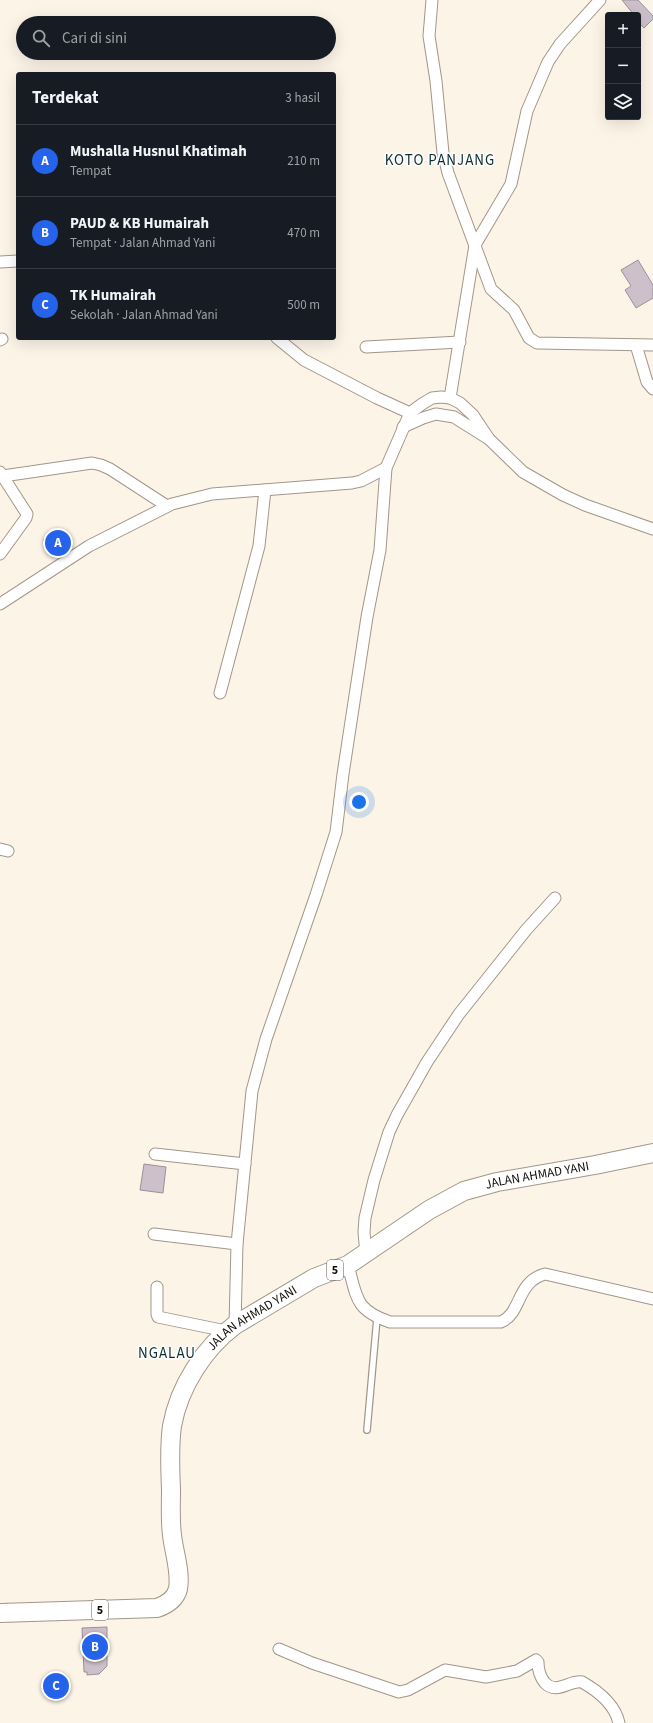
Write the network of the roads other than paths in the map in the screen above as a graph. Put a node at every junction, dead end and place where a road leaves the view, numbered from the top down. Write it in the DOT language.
graph roads {
  1 [pos="432,0"];
  2 [pos="600,0"];
  3 [pos="475,244"];
  4 [pos="16,261"];
  5 [pos="0,262"];
  6 [pos="279,340"];
  7 [pos="460,342"];
  8 [pos="636,345"];
  9 [pos="653,345"];
  10 [pos="366,347"];
  11 [pos="653,389"];
  12 [pos="450,398"];
  13 [pos="410,413"];
  14 [pos="403,427"];
  15 [pos="489,439"];
  16 [pos="386,468"];
  17 [pos="2,474"];
  18 [pos="265,490"];
  19 [pos="167,506"];
  20 [pos="653,529"];
  21 [pos="0,554"];
  22 [pos="0,604"];
  23 [pos="220,693"];
  24 [pos="555,898"];
  25 [pos="653,1153"];
  26 [pos="155,1154"];
  27 [pos="245,1164"];
  28 [pos="154,1234"];
  29 [pos="237,1244"];
  30 [pos="366,1255"];
  31 [pos="348,1265"];
  32 [pos="157,1287"];
  33 [pos="653,1300"];
  34 [pos="377,1318"];
  35 [pos="231,1328"];
  36 [pos="367,1430"];
  37 [pos="0,1613"];
  38 [pos="279,1649"];
  39 [pos="619,1723"];
  1 -- 3 [label="street"];
  2 -- 3 [label="street"];
  3 -- 7 [label="street"];
  3 -- 8 [label="street"];
  4 -- 5 [label="street"];
  6 -- 13 [label="street"];
  7 -- 10 [label="street"];
  7 -- 12 [label="street"];
  8 -- 9 [label="street"];
  8 -- 11 [label="street"];
  12 -- 13 [label="street"];
  12 -- 15 [label="street"];
  13 -- 14 [label="street"];
  14 -- 15 [label="street"];
  14 -- 16 [label="street"];
  15 -- 20 [label="street"];
  16 -- 18 [label="street"];
  16 -- 27 [label="street"];
  17 -- 19 [label="street"];
  17 -- 21 [label="street"];
  18 -- 19 [label="street"];
  18 -- 23 [label="street"];
  19 -- 22 [label="street"];
  24 -- 30 [label="street"];
  25 -- 30 [label="highway, JALAN AHMAD YANI / 5"];
  26 -- 27 [label="street"];
  27 -- 29 [label="street"];
  28 -- 29 [label="street"];
  29 -- 35 [label="street"];
  30 -- 31 [label="highway, JALAN AHMAD YANI / 5"];
  31 -- 34 [label="street"];
  31 -- 35 [label="highway, JALAN AHMAD YANI / 5"];
  32 -- 35 [label="street"];
  33 -- 34 [label="street"];
  34 -- 36 [label="lane"];
  35 -- 37 [label="highway, JALAN AHMAD YANI / 5"];
  38 -- 39 [label="street"];
}
